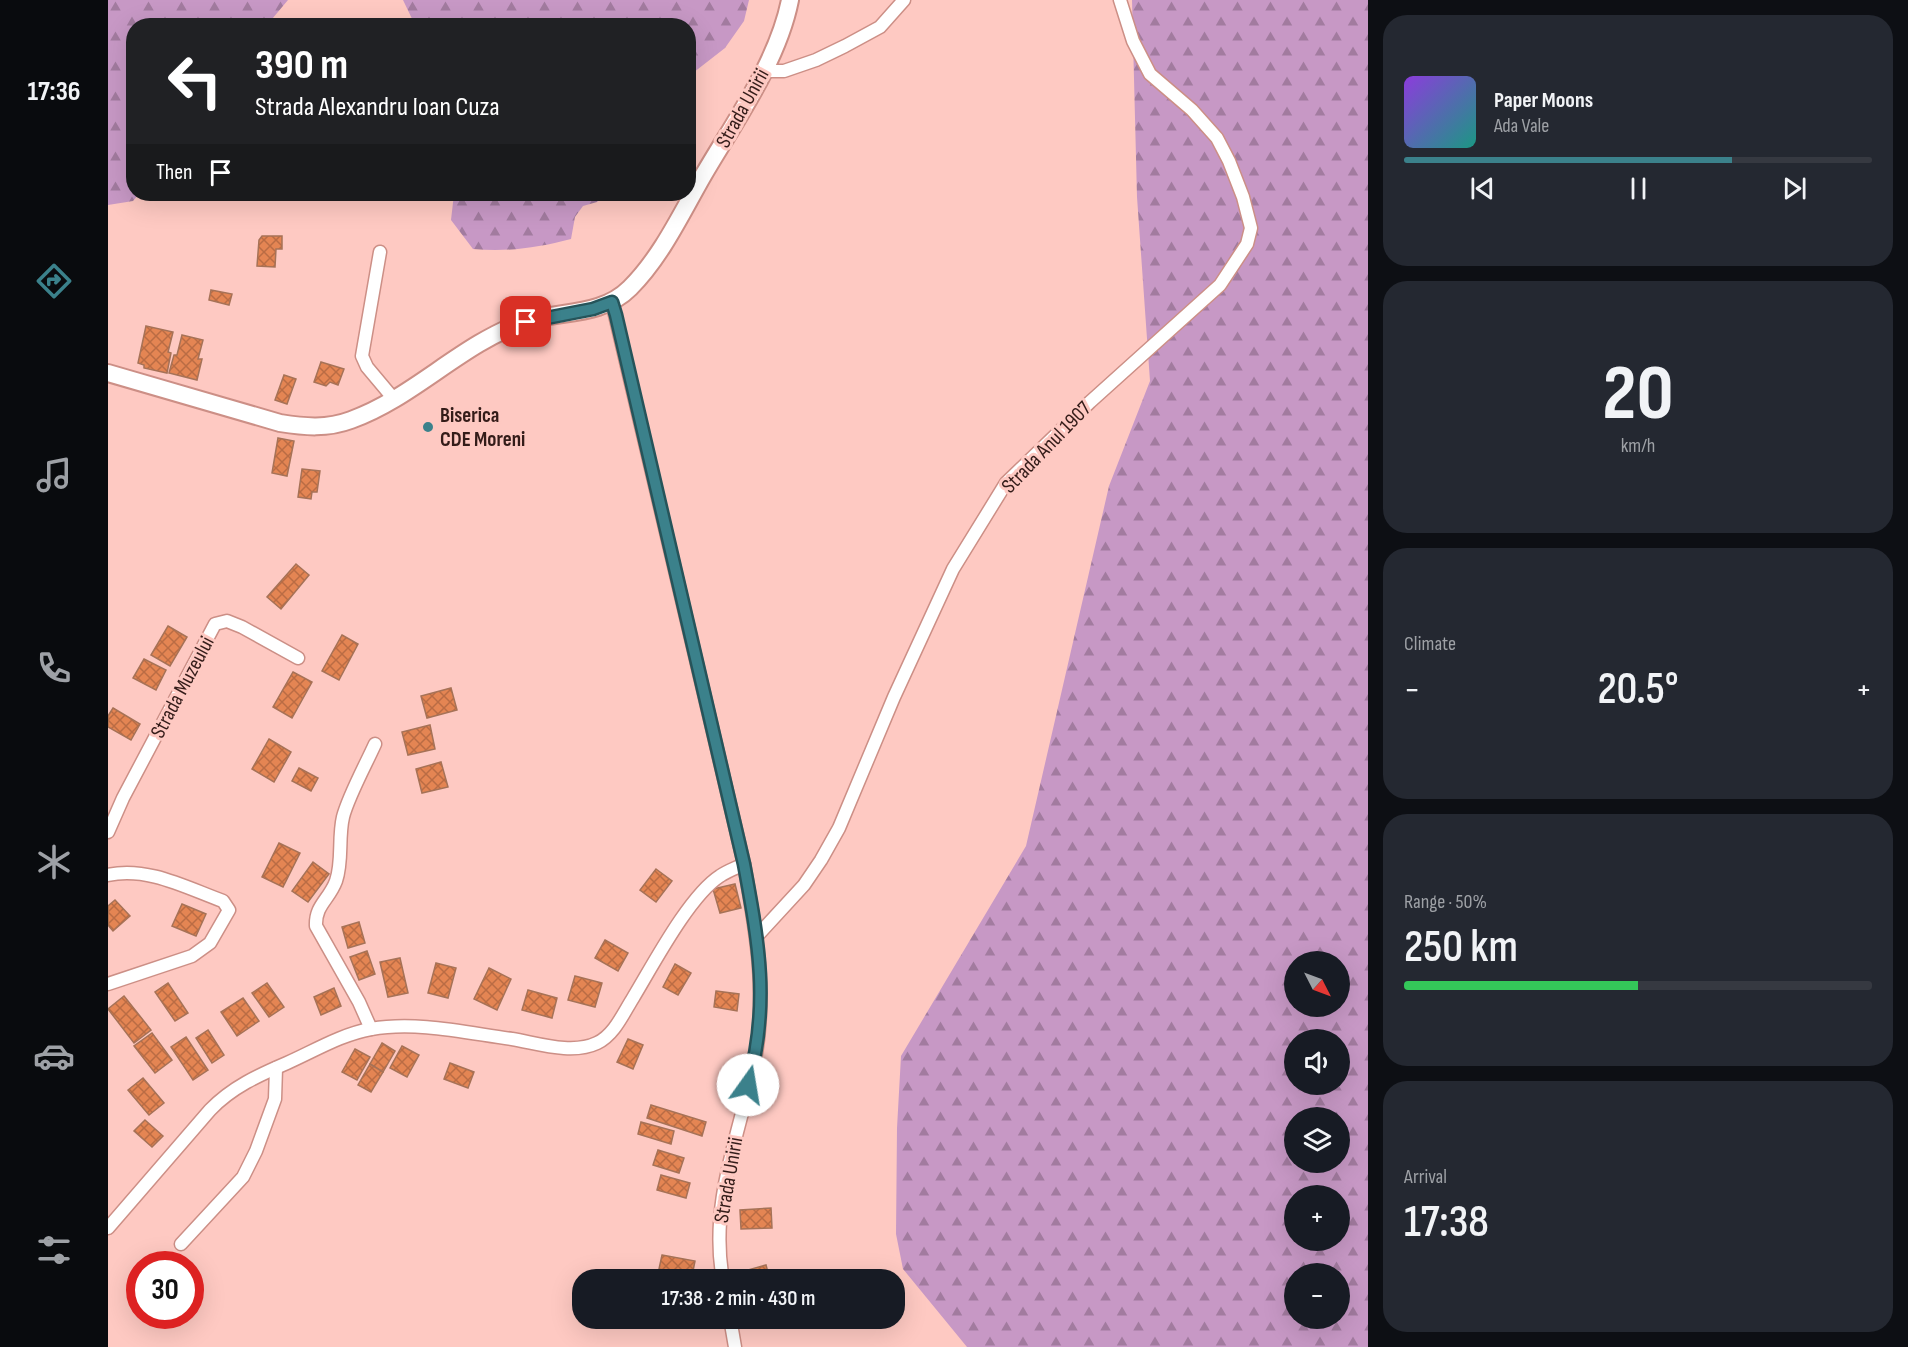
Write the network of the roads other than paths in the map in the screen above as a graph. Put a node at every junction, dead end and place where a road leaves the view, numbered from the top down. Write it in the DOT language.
graph roads {
  1 [pos="790,0"];
  2 [pos="904,0"];
  3 [pos="1120,0"];
  4 [pos="762,72"];
  5 [pos="696,189"];
  6 [pos="689,201"];
  7 [pos="380,252"];
  8 [pos="612,302"];
  9 [pos="108,373"];
  10 [pos="393,398"];
  11 [pos="297,658"];
  12 [pos="375,744"];
  13 [pos="108,832"];
  14 [pos="744,864"];
  15 [pos="108,875"];
  16 [pos="757,936"];
  17 [pos="108,984"];
  18 [pos="371,1029"];
  19 [pos="276,1068"];
  20 [pos="108,1228"];
  21 [pos="181,1244"];
  22 [pos="721,1269"];
  23 [pos="732,1329"];
  24 [pos="735,1347"];
  1 -- 4 [label="main road, Strada Unirii"];
  2 -- 4 [label="street"];
  3 -- 16 [label="street, Strada Anul 1907"];
  4 -- 5 [label="main road, Strada Unirii"];
  6 -- 8 [label="main road, Strada Unirii"];
  7 -- 10 [label="street"];
  8 -- 10 [label="main road"];
  8 -- 14 [label="street, Strada Unirii"];
  9 -- 10 [label="main road"];
  11 -- 13 [label="street, Strada Muzeului"];
  12 -- 18 [label="street"];
  14 -- 16 [label="street, Strada Unirii"];
  14 -- 18 [label="street"];
  15 -- 17 [label="street"];
  16 -- 22 [label="street, Strada Unirii"];
  18 -- 19 [label="street"];
  19 -- 20 [label="street"];
  19 -- 21 [label="street"];
  23 -- 24 [label="street"];
}
